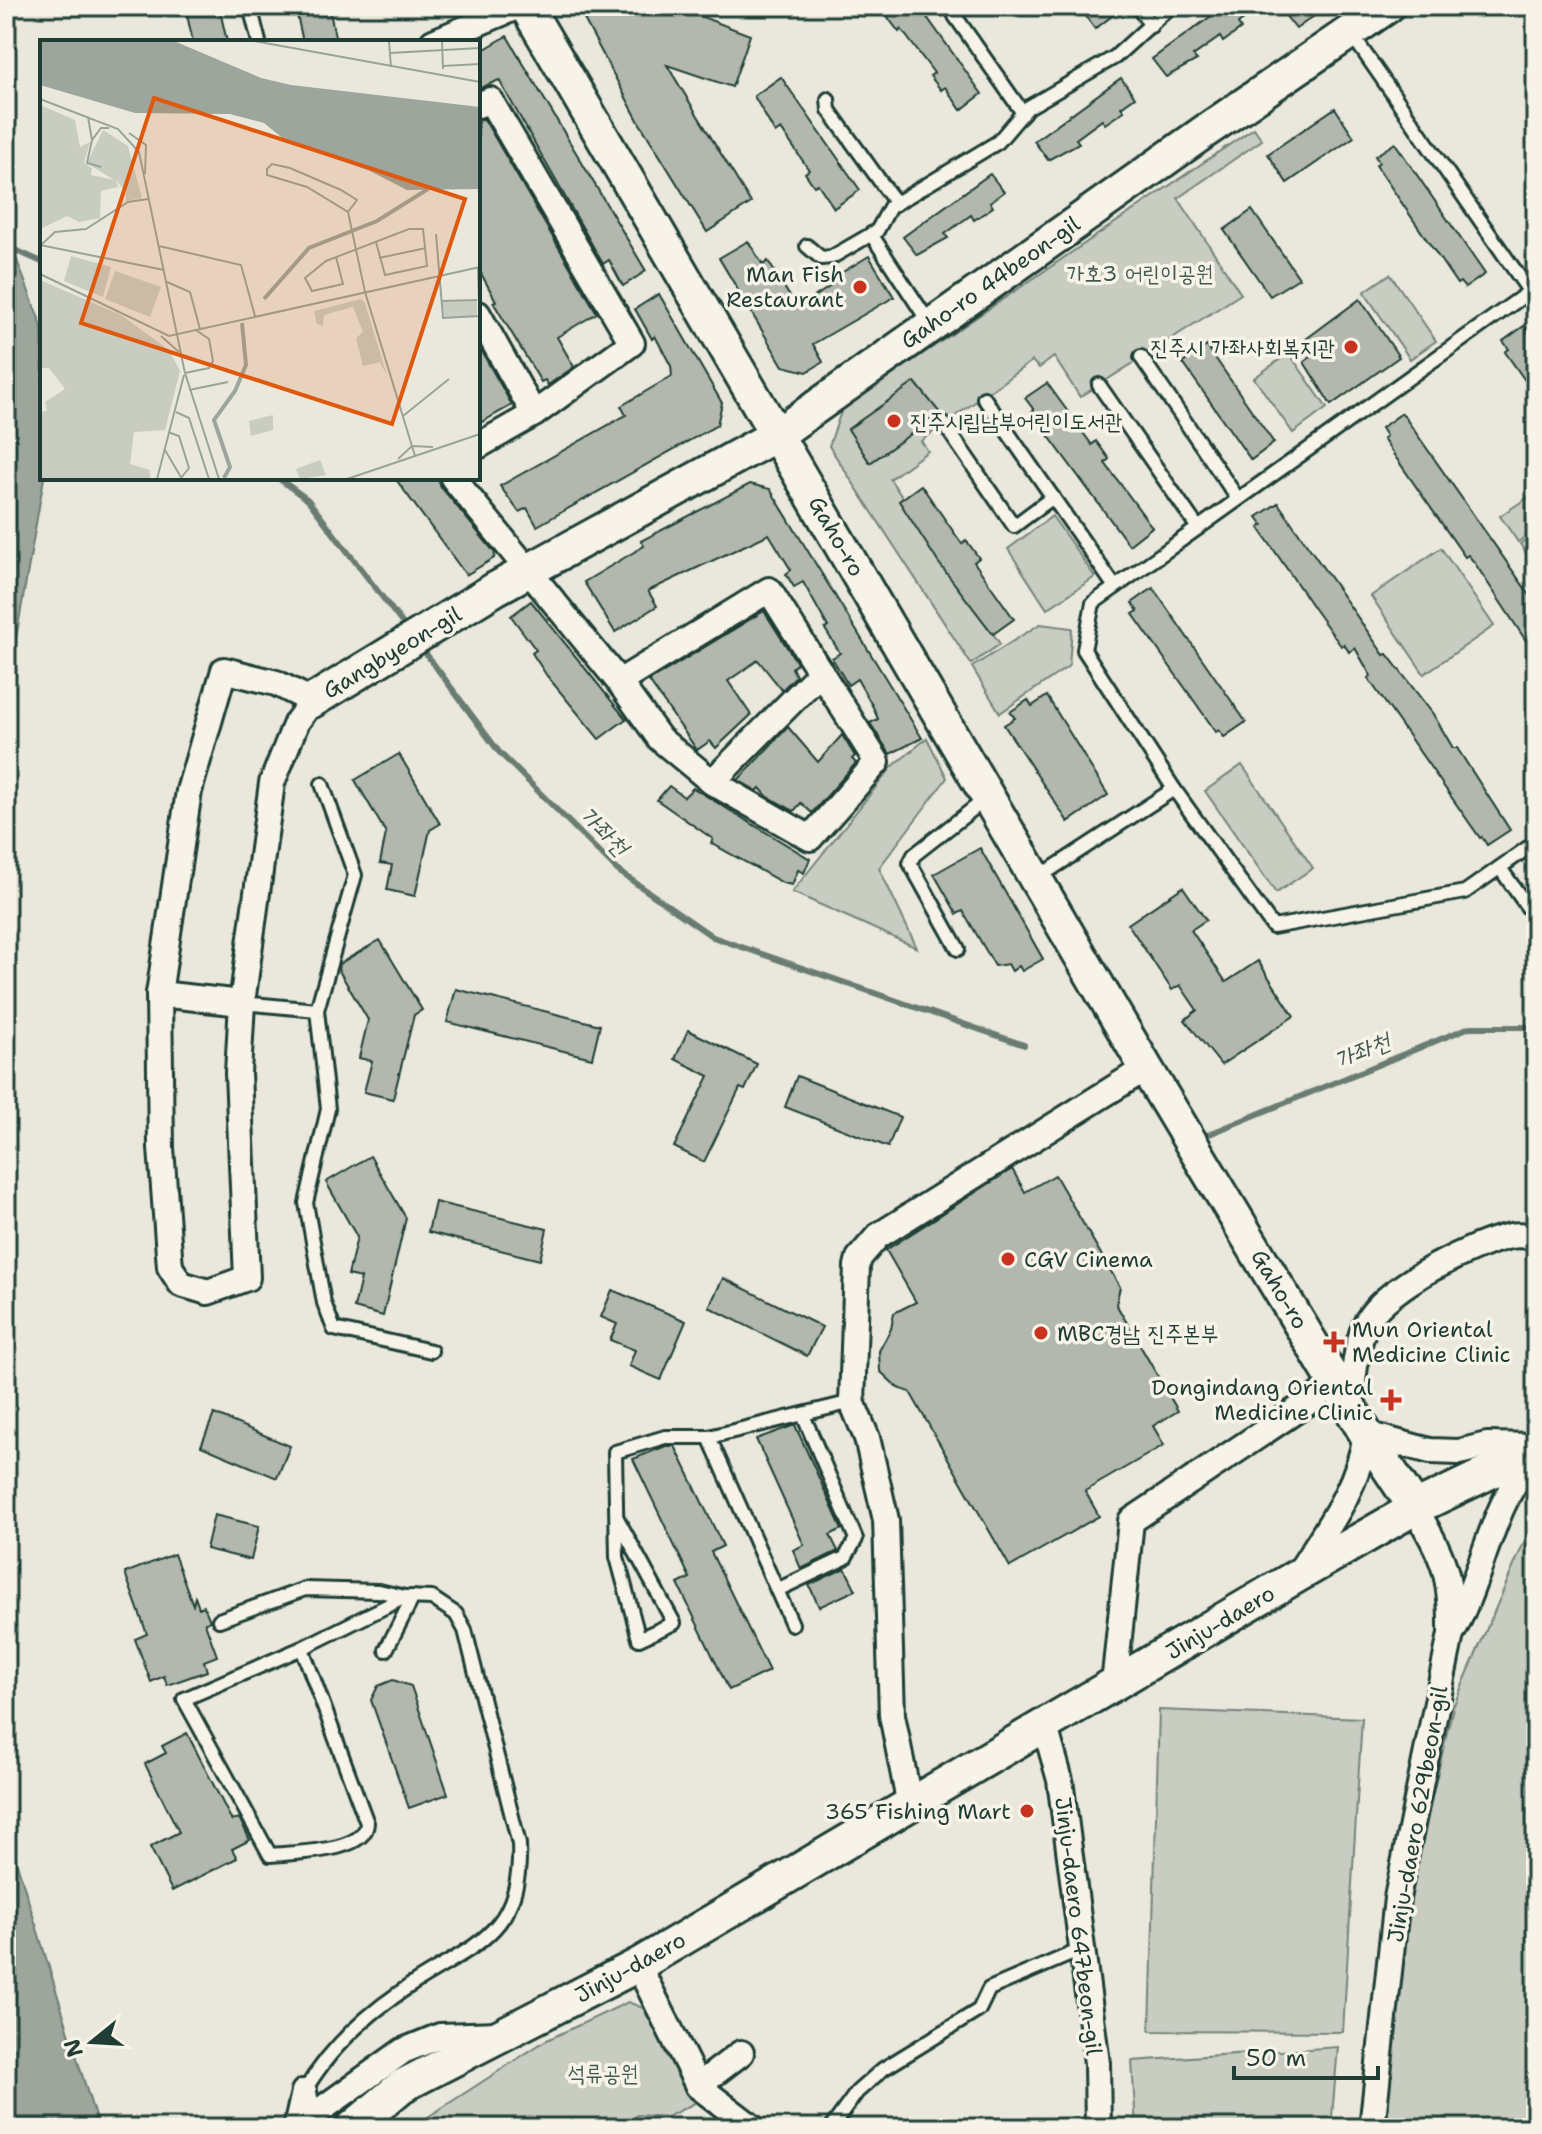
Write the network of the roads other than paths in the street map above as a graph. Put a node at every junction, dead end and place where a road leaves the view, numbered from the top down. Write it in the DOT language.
graph roads {
  1 [pos="250,6"];
  2 [pos="519,6"];
  3 [pos="526,6"];
  4 [pos="956,6"];
  5 [pos="1138,6"];
  6 [pos="1171,6"];
  7 [pos="1388,6"];
  8 [pos="1151,26"];
  9 [pos="1350,32"];
  10 [pos="258,40"];
  11 [pos="438,40"];
  12 [pos="828,99"];
  13 [pos="480,104"];
  14 [pos="1023,113"];
  15 [pos="895,202"];
  16 [pos="871,234"];
  17 [pos="807,246"];
  18 [pos="1533,296"];
  19 [pos="480,318"];
  20 [pos="930,324"];
  21 [pos="1141,357"];
  22 [pos="1099,385"];
  23 [pos="984,398"];
  24 [pos="534,414"];
  25 [pos="944,424"];
  26 [pos="778,434"];
  27 [pos="480,445"];
  28 [pos="455,480"];
  29 [pos="1053,497"];
  30 [pos="1238,499"];
  31 [pos="1198,528"];
  32 [pos="528,571"];
  33 [pos="1115,587"];
  34 [pos="821,672"];
  35 [pos="619,682"];
  36 [pos="312,701"];
  37 [pos="712,782"];
  38 [pos="322,784"];
  39 [pos="1174,789"];
  40 [pos="989,797"];
  41 [pos="1536,842"];
  42 [pos="1500,868"];
  43 [pos="1036,879"];
  44 [pos="1536,919"];
  45 [pos="958,949"];
  46 [pos="159,994"];
  47 [pos="242,1003"];
  48 [pos="317,1010"];
  49 [pos="1146,1068"];
  50 [pos="1536,1237"];
  51 [pos="431,1351"];
  52 [pos="1344,1394"];
  53 [pos="852,1402"];
  54 [pos="803,1415"];
  55 [pos="1366,1434"];
  56 [pos="709,1437"];
  57 [pos="1536,1450"];
  58 [pos="1415,1508"];
  59 [pos="617,1518"];
  60 [pos="1297,1576"];
  61 [pos="777,1590"];
  62 [pos="409,1597"];
  63 [pos="219,1620"];
  64 [pos="792,1624"];
  65 [pos="1451,1634"];
  66 [pos="302,1648"];
  67 [pos="386,1650"];
  68 [pos="1114,1685"];
  69 [pos="1045,1727"];
  70 [pos="910,1806"];
  71 [pos="1083,1949"];
  72 [pos="638,1965"];
  73 [pos="508,2034"];
  74 [pos="741,2053"];
  75 [pos="698,2086"];
  76 [pos="304,2092"];
  77 [pos="296,2128"];
  78 [pos="352,2128"];
  79 [pos="753,2128"];
  80 [pos="831,2128"];
  81 [pos="1098,2128"];
  82 [pos="1372,2128"];
  1 -- 10 [label="lane"];
  2 -- 11 [label="street"];
  3 -- 26 [label="street, Gaho-ro"];
  4 -- 14 [label="lane"];
  5 -- 8 [label="lane"];
  6 -- 8 [label="lane"];
  7 -- 9 [label="street, Gaho-ro 44beon-gil"];
  8 -- 14 [label="lane"];
  9 -- 18 [label="lane"];
  9 -- 20 [label="street, Gaho-ro 44beon-gil"];
  12 -- 15 [label="lane"];
  13 -- 24 [label="street"];
  14 -- 15 [label="lane"];
  15 -- 16 [label="lane"];
  16 -- 17 [label="lane"];
  16 -- 20 [label="lane"];
  18 -- 30 [label="lane"];
  19 -- 24 [label="street"];
  20 -- 26 [label="street, Gaho-ro 44beon-gil"];
  21 -- 30 [label="lane"];
  22 -- 31 [label="lane"];
  23 -- 29 [label="lane"];
  24 -- 27 [label="street"];
  25 -- 29 [label="lane"];
  26 -- 32 [label="street, Gangbyeon-gil"];
  26 -- 40 [label="street, Gaho-ro"];
  28 -- 32 [label="street"];
  29 -- 33 [label="lane"];
  30 -- 31 [label="lane"];
  31 -- 33 [label="lane"];
  32 -- 35 [label="street"];
  32 -- 36 [label="street, Gangbyeon-gil"];
  33 -- 39 [label="lane"];
  34 -- 35 [label="street"];
  34 -- 37 [label="street"];
  34 -- 37 [label="street"];
  35 -- 37 [label="street"];
  36 -- 46 [label="street"];
  36 -- 47 [label="street, Gangbyeon-gil"];
  38 -- 48 [label="lane"];
  39 -- 42 [label="lane"];
  39 -- 43 [label="lane"];
  40 -- 43 [label="street, Gaho-ro"];
  40 -- 45 [label="lane"];
  41 -- 42 [label="lane"];
  42 -- 44 [label="lane"];
  43 -- 49 [label="street, Gaho-ro"];
  46 -- 47 [label="street"];
  46 -- 47 [label="street, Gangbyeon-gil"];
  47 -- 48 [label="lane"];
  48 -- 51 [label="lane"];
  49 -- 52 [label="street, Gaho-ro"];
  49 -- 53 [label="street"];
  50 -- 52 [label="street"];
  52 -- 55 [label="street, Gaho-ro"];
  52 -- 68 [label="street"];
  53 -- 54 [label="lane"];
  53 -- 70 [label="street"];
  54 -- 56 [label="lane"];
  54 -- 61 [label="lane"];
  55 -- 57 [label="street"];
  55 -- 58 [label="street, Gaho-ro"];
  55 -- 60 [label="street"];
  56 -- 59 [label="lane"];
  56 -- 61 [label="lane"];
  57 -- 58 [label="street, Jinju-daero"];
  57 -- 65 [label="street"];
  58 -- 60 [label="street, Jinju-daero"];
  58 -- 65 [label="street, Jinju-daero 629beon-gil"];
  59 -- 59 [label="lane"];
  60 -- 68 [label="street, Jinju-daero"];
  61 -- 64 [label="lane"];
  62 -- 63 [label="lane"];
  62 -- 66 [label="lane"];
  62 -- 67 [label="lane"];
  62 -- 76 [label="lane"];
  65 -- 82 [label="street, Jinju-daero 629beon-gil"];
  66 -- 66 [label="lane"];
  68 -- 69 [label="street, Jinju-daero"];
  69 -- 70 [label="street, Jinju-daero"];
  69 -- 71 [label="street, Jinju-daero 647beon-gil"];
  70 -- 72 [label="street, Jinju-daero"];
  71 -- 80 [label="lane"];
  71 -- 81 [label="street, Jinju-daero 647beon-gil"];
  72 -- 73 [label="street, Jinju-daero"];
  72 -- 75 [label="street"];
  73 -- 76 [label="street"];
  73 -- 78 [label="street, Jinju-daero"];
  74 -- 75 [label="street"];
  75 -- 79 [label="street"];
  76 -- 77 [label="street"];
}
